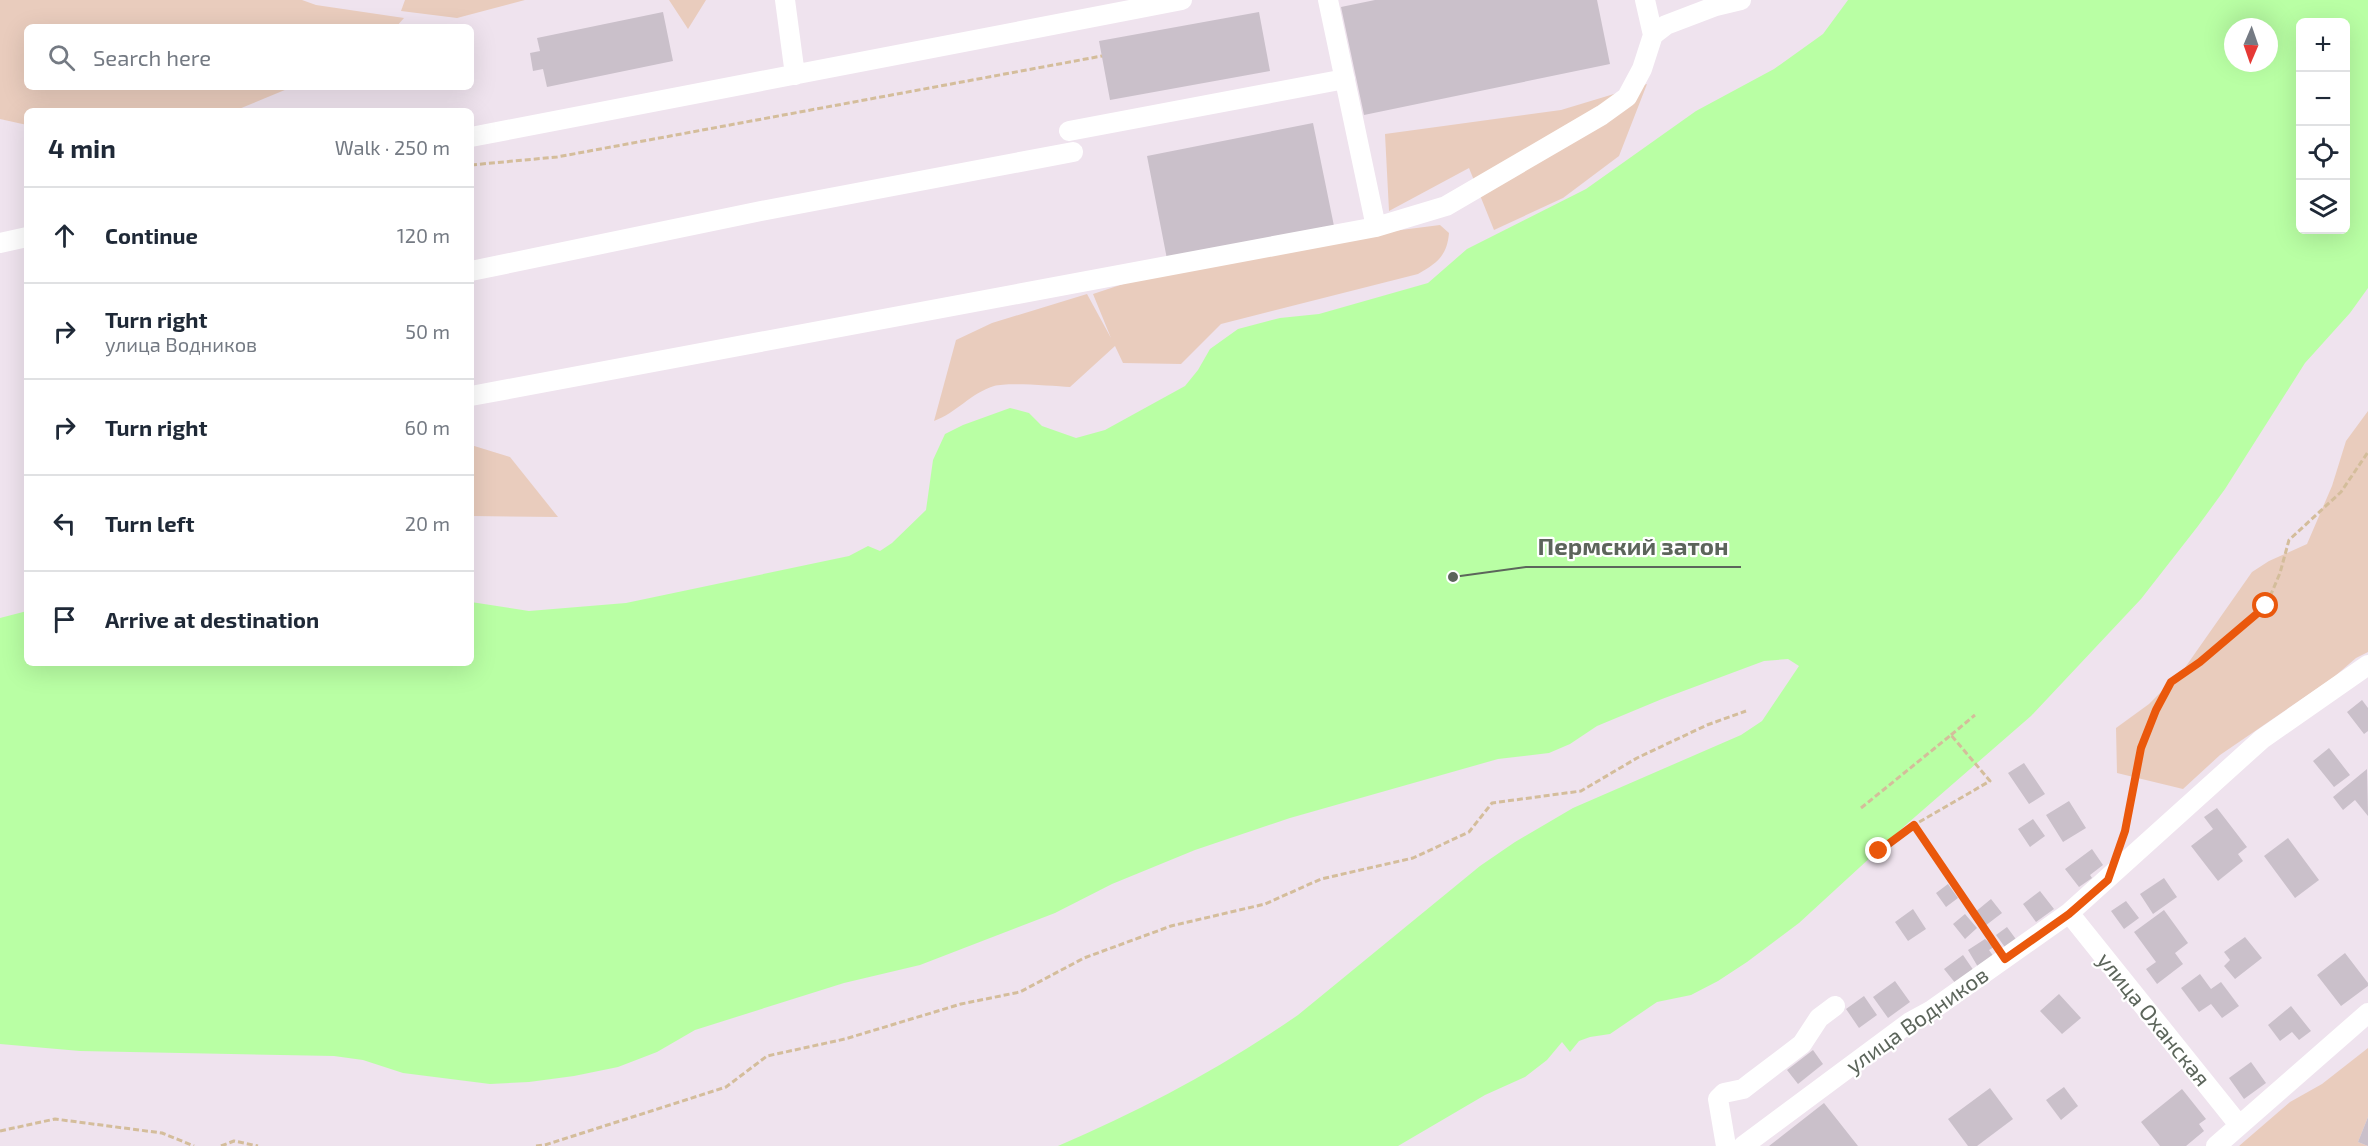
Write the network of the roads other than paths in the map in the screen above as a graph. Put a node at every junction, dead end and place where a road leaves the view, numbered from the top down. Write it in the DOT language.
graph roads {
  1 [pos="785,0"];
  2 [pos="1182,0"];
  3 [pos="1328,0"];
  4 [pos="1645,0"];
  5 [pos="1741,0"];
  6 [pos="1709,3"];
  7 [pos="1653,35"];
  8 [pos="795,75"];
  9 [pos="1345,80"];
  10 [pos="1069,132"];
  11 [pos="474,136"];
  12 [pos="1073,152"];
  13 [pos="1376,227"];
  14 [pos="24,238"];
  15 [pos="0,243"];
  16 [pos="474,270"];
  17 [pos="474,395"];
  18 [pos="2368,665"];
  19 [pos="2069,914"];
  20 [pos="1835,1006"];
  21 [pos="2368,1013"];
  22 [pos="2239,1125"];
  23 [pos="1726,1146"];
  24 [pos="1743,1146"];
  25 [pos="2216,1146"];
  1 -- 8 [label="street"];
  2 -- 8 [label="street"];
  3 -- 9 [label="street"];
  4 -- 7 [label="street"];
  5 -- 6 [label="street"];
  6 -- 7 [label="street"];
  7 -- 13 [label="street"];
  8 -- 11 [label="street"];
  9 -- 10 [label="street"];
  9 -- 13 [label="street"];
  12 -- 16 [label="street"];
  13 -- 17 [label="street"];
  14 -- 15 [label="street"];
  18 -- 19 [label="street, улица Водников"];
  19 -- 22 [label="street, улица Оханская"];
  19 -- 24 [label="street, улица Водников"];
  20 -- 23 [label="street"];
  21 -- 22 [label="street"];
  22 -- 25 [label="street"];
}
